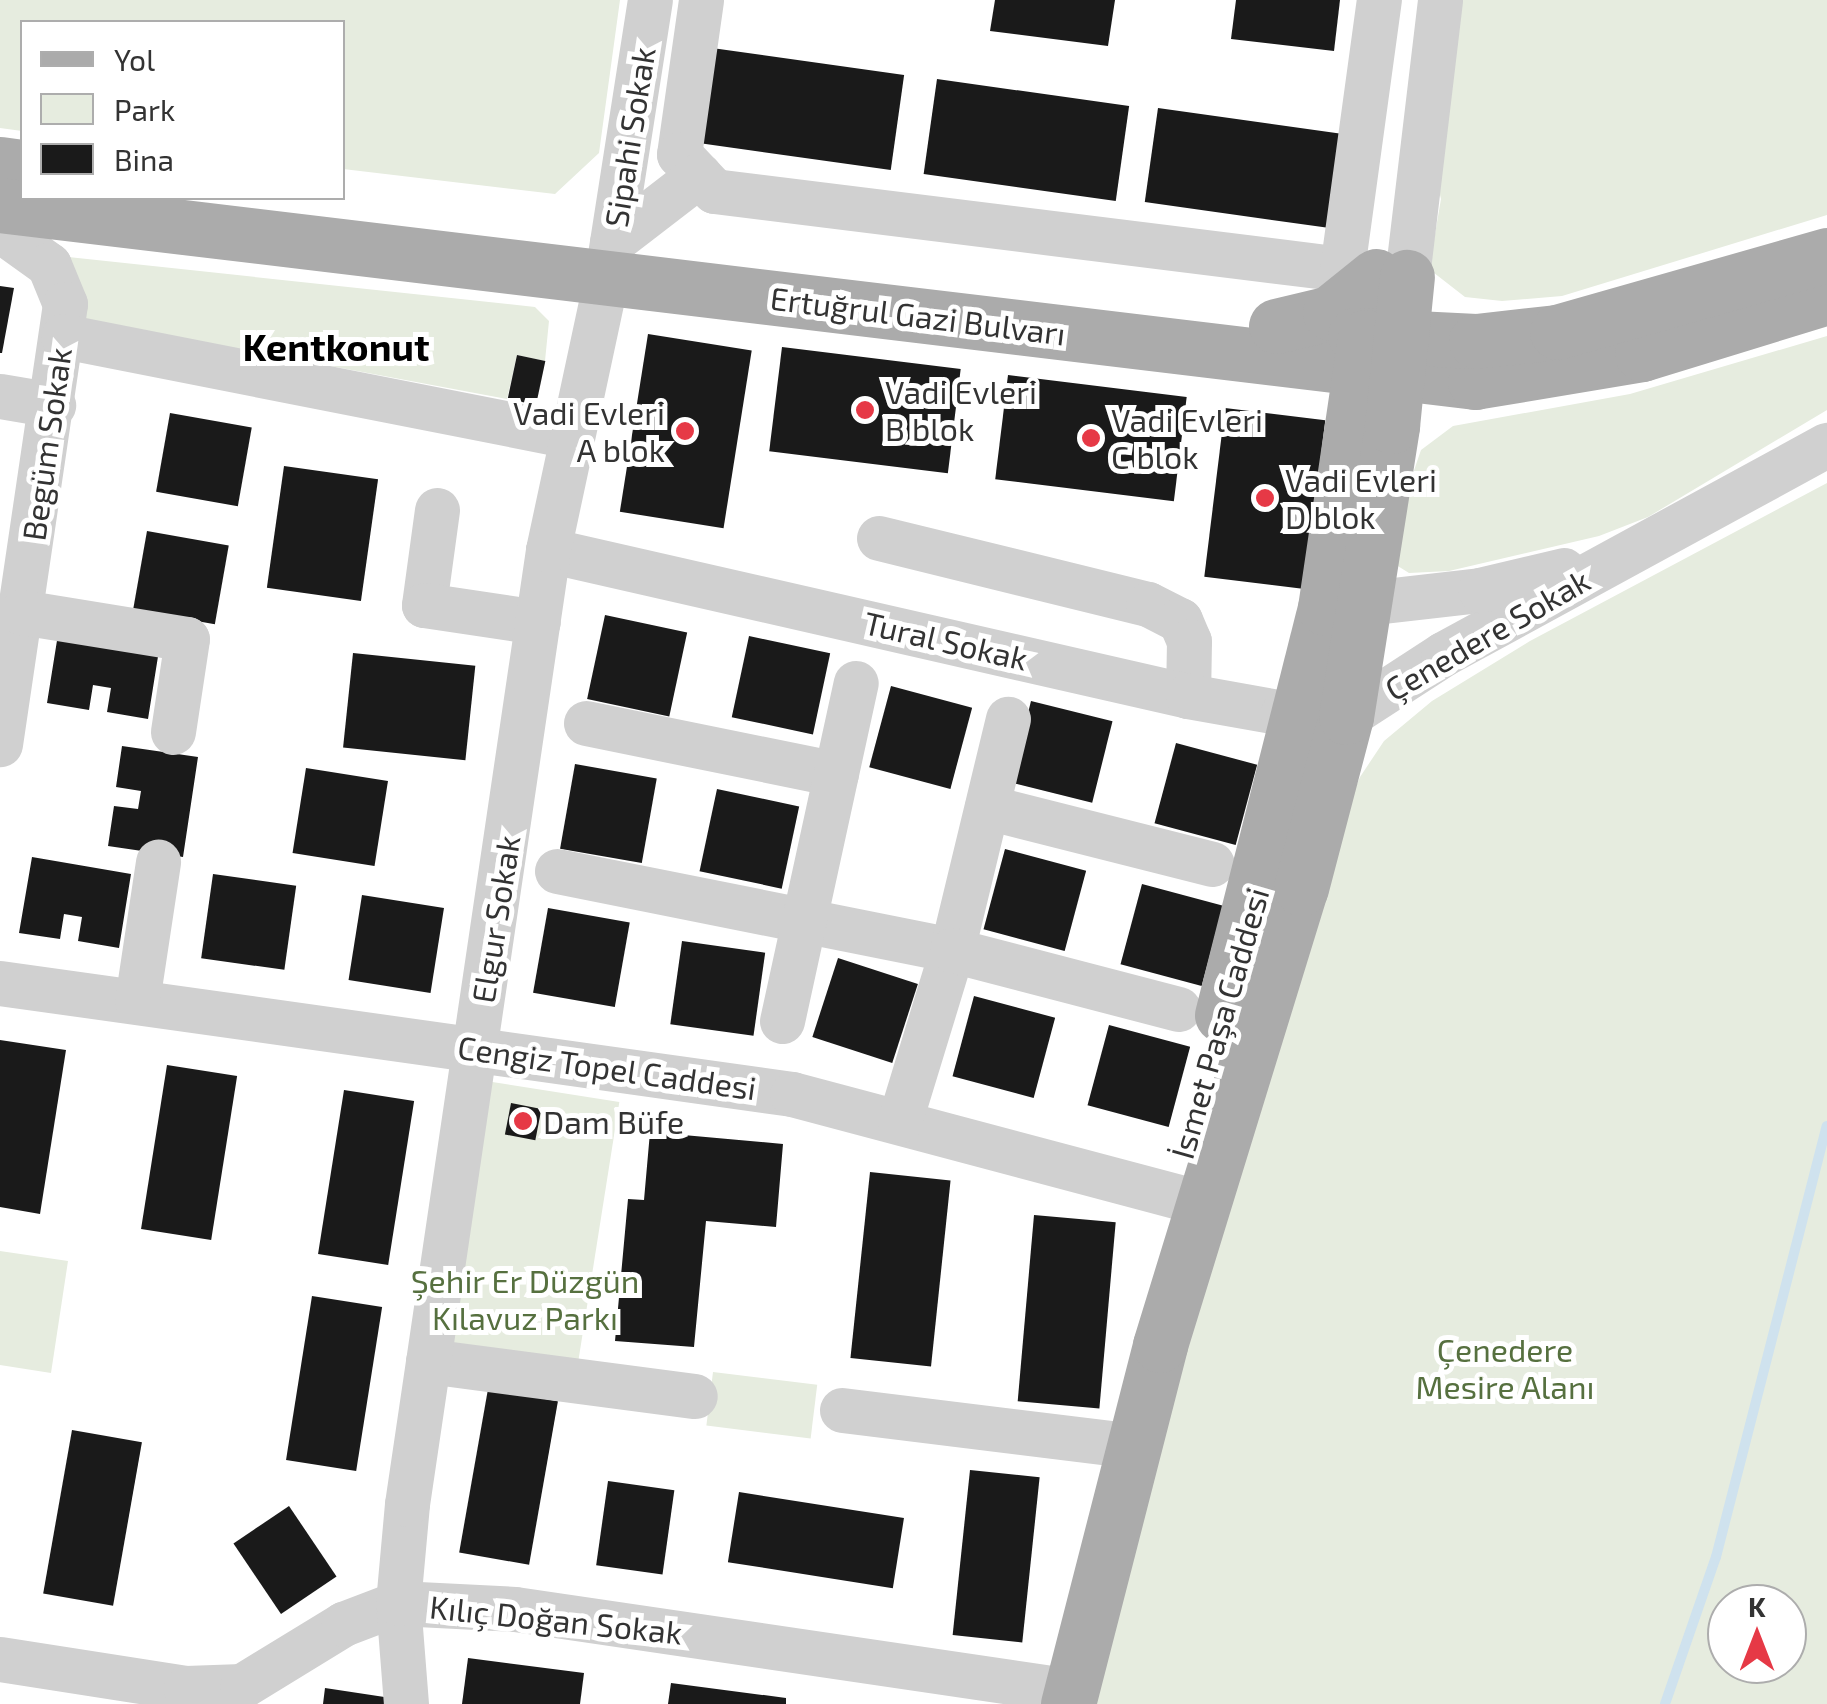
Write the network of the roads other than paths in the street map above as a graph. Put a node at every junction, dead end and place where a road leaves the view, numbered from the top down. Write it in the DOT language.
graph roads {
  1 [pos="650,0"];
  2 [pos="701,0"];
  3 [pos="1379,0"];
  4 [pos="1412,0"];
  5 [pos="1440,0"];
  6 [pos="699,176"];
  7 [pos="277,200"];
  8 [pos="0,205"];
  9 [pos="0,230"];
  10 [pos="1827,256"];
  11 [pos="610,258"];
  12 [pos="1392,276"];
  13 [pos="1827,297"];
  14 [pos="62,336"];
  15 [pos="1273,343"];
  16 [pos="1475,362"];
  17 [pos="1378,377"];
  18 [pos="0,396"];
  19 [pos="54,405"];
  20 [pos="570,436"];
  21 [pos="1827,445"];
  22 [pos="437,510"];
  23 [pos="879,538"];
  24 [pos="548,550"];
  25 [pos="1628,552"];
  26 [pos="1344,604"];
  27 [pos="21,612"];
  28 [pos="538,622"];
  29 [pos="856,683"];
  30 [pos="1188,696"];
  31 [pos="1323,715"];
  32 [pos="1008,719"];
  33 [pos="586,723"];
  34 [pos="174,732"];
  35 [pos="0,744"];
  36 [pos="836,774"];
  37 [pos="987,807"];
  38 [pos="158,862"];
  39 [pos="1212,864"];
  40 [pos="557,871"];
  41 [pos="804,920"];
  42 [pos="952,950"];
  43 [pos="0,983"];
  44 [pos="137,1001"];
  45 [pos="1178,1009"];
  46 [pos="782,1021"];
  47 [pos="476,1048"];
  48 [pos="900,1120"];
  49 [pos="1186,1198"];
  50 [pos="428,1361"];
  51 [pos="695,1396"];
  52 [pos="842,1410"];
  53 [pos="1118,1444"];
  54 [pos="398,1603"];
  55 [pos="0,1660"];
  56 [pos="1056,1696"];
  57 [pos="406,1704"];
  1 -- 11 [label="street, Sipahi Sokak"];
  2 -- 6 [label="street"];
  3 -- 6 [label="street"];
  4 -- 12 [label="street"];
  5 -- 12 [label="street"];
  6 -- 11 [label="street"];
  7 -- 11 [label="main road, Ertuğrul Gazi Bulvarı"];
  8 -- 11 [label="main road, Ertuğrul Gazi Bulvarı"];
  9 -- 14 [label="street, Begüm Sokak"];
  10 -- 16 [label="main road, Ertuğrul Gazi Bulvarı"];
  11 -- 15 [label="main road, Ertuğrul Gazi Bulvarı"];
  11 -- 20 [label="street, Sipahi Sokak"];
  12 -- 15 [label="main road"];
  12 -- 16 [label="main road"];
  12 -- 17 [label="main road, İsmet Paşa Caddesi"];
  13 -- 16 [label="main road, Ertuğrul Gazi Bulvarı"];
  14 -- 19 [label="street, Begüm Sokak"];
  14 -- 20 [label="street"];
  15 -- 17 [label="main road, Ertuğrul Gazi Bulvarı"];
  15 -- 17 [label="main road"];
  16 -- 17 [label="main road, Ertuğrul Gazi Bulvarı"];
  16 -- 17 [label="main road"];
  17 -- 26 [label="main road, İsmet Paşa Caddesi"];
  18 -- 19 [label="street"];
  19 -- 27 [label="street, Begüm Sokak"];
  20 -- 24 [label="street, Elgur Sokak"];
  21 -- 25 [label="street, Çenedere Sokak"];
  22 -- 28 [label="street"];
  23 -- 30 [label="street"];
  24 -- 28 [label="street, Elgur Sokak"];
  24 -- 30 [label="street, Tural Sokak"];
  25 -- 26 [label="street, Çenedere Sokak"];
  25 -- 31 [label="street, Çenedere Sokak"];
  26 -- 31 [label="main road, İsmet Paşa Caddesi"];
  27 -- 34 [label="street"];
  27 -- 35 [label="street, Begüm Sokak"];
  28 -- 47 [label="street, Elgur Sokak"];
  29 -- 36 [label="street"];
  30 -- 31 [label="street, Tural Sokak"];
  31 -- 49 [label="main road, İsmet Paşa Caddesi"];
  32 -- 37 [label="street"];
  33 -- 36 [label="street"];
  36 -- 41 [label="street"];
  37 -- 39 [label="street"];
  37 -- 42 [label="street"];
  38 -- 44 [label="street"];
  40 -- 41 [label="street"];
  41 -- 42 [label="street"];
  41 -- 46 [label="street"];
  42 -- 45 [label="street"];
  42 -- 48 [label="street"];
  43 -- 44 [label="street, Cengiz Topel Caddesi"];
  44 -- 47 [label="street, Cengiz Topel Caddesi"];
  47 -- 48 [label="street, Cengiz Topel Caddesi"];
  47 -- 50 [label="street, Elgur Sokak"];
  48 -- 49 [label="street, Cengiz Topel Caddesi"];
  49 -- 53 [label="main road, İsmet Paşa Caddesi"];
  50 -- 51 [label="street"];
  50 -- 54 [label="street, Elgur Sokak"];
  52 -- 53 [label="street"];
  53 -- 56 [label="main road, İsmet Paşa Caddesi"];
  54 -- 55 [label="street, Kılıç Doğan Sokak"];
  54 -- 56 [label="street, Kılıç Doğan Sokak"];
  54 -- 57 [label="street, Elgur Sokak"];
}
